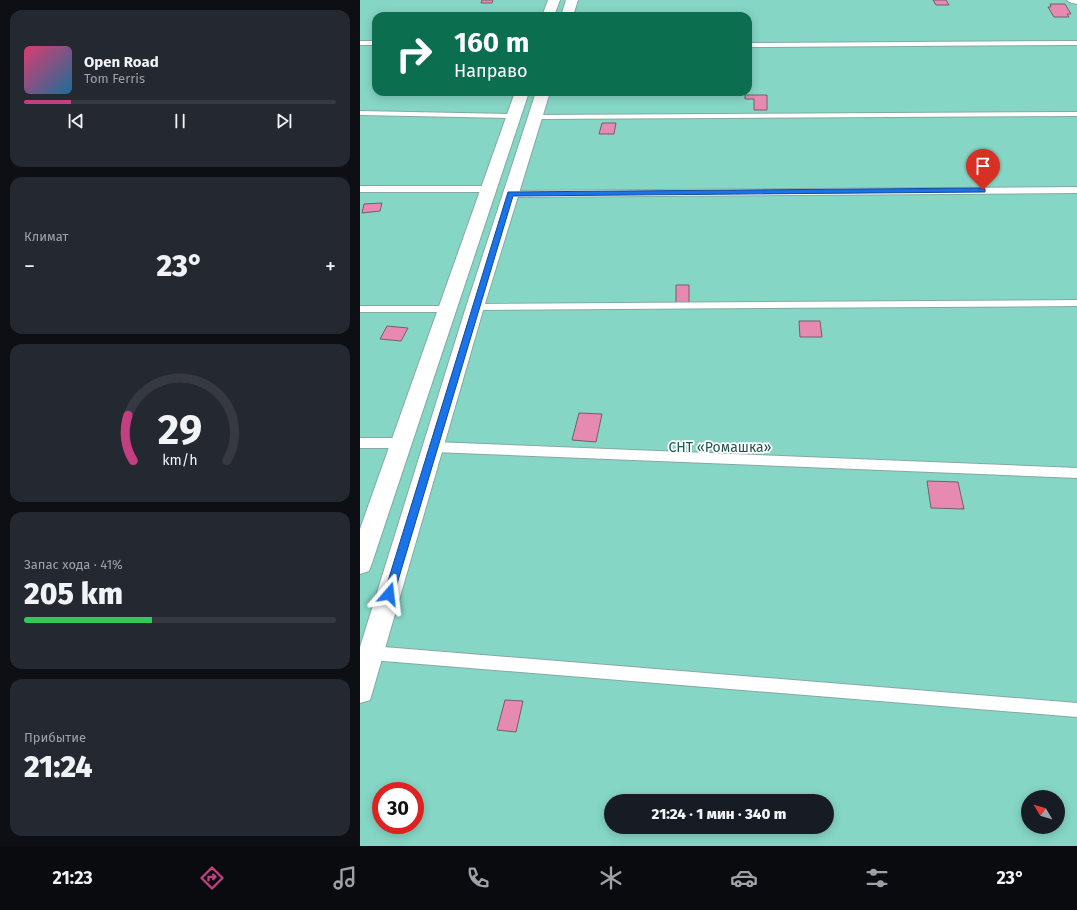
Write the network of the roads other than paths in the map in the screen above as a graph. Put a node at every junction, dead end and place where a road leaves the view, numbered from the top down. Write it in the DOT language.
graph roads {
  1 [pos="554,0"];
  2 [pos="572,0"];
  3 [pos="1073,0"];
  4 [pos="1077,1"];
  5 [pos="550,12"];
  6 [pos="568,12"];
  7 [pos="360,43"];
  8 [pos="372,43"];
  9 [pos="1077,43"];
  10 [pos="752,45"];
  11 [pos="521,96"];
  12 [pos="542,96"];
  13 [pos="360,113"];
  14 [pos="1077,114"];
  15 [pos="514,116"];
  16 [pos="535,117"];
  17 [pos="360,189"];
  18 [pos="489,189"];
  19 [pos="1077,190"];
  20 [pos="511,194"];
  21 [pos="1077,303"];
  22 [pos="476,307"];
  23 [pos="360,309"];
  24 [pos="447,309"];
  25 [pos="360,443"];
  26 [pos="401,443"];
  27 [pos="433,447"];
  28 [pos="1077,473"];
  29 [pos="360,562"];
  30 [pos="371,653"];
  31 [pos="360,690"];
  32 [pos="1077,710"];
  1 -- 5 [label="street"];
  2 -- 6 [label="street"];
  3 -- 4 [label="street"];
  7 -- 8 [label="lane"];
  9 -- 10 [label="lane"];
  11 -- 15 [label="street"];
  12 -- 16 [label="street"];
  13 -- 15 [label="lane"];
  14 -- 16 [label="lane"];
  15 -- 18 [label="street"];
  16 -- 20 [label="street"];
  17 -- 18 [label="lane"];
  18 -- 24 [label="street"];
  19 -- 20 [label="lane"];
  20 -- 22 [label="street"];
  21 -- 22 [label="lane"];
  22 -- 27 [label="street"];
  23 -- 24 [label="lane"];
  24 -- 26 [label="street"];
  25 -- 26 [label="lane"];
  26 -- 29 [label="street"];
  27 -- 28 [label="lane"];
  27 -- 30 [label="street"];
  30 -- 31 [label="street"];
  30 -- 32 [label="lane"];
}
